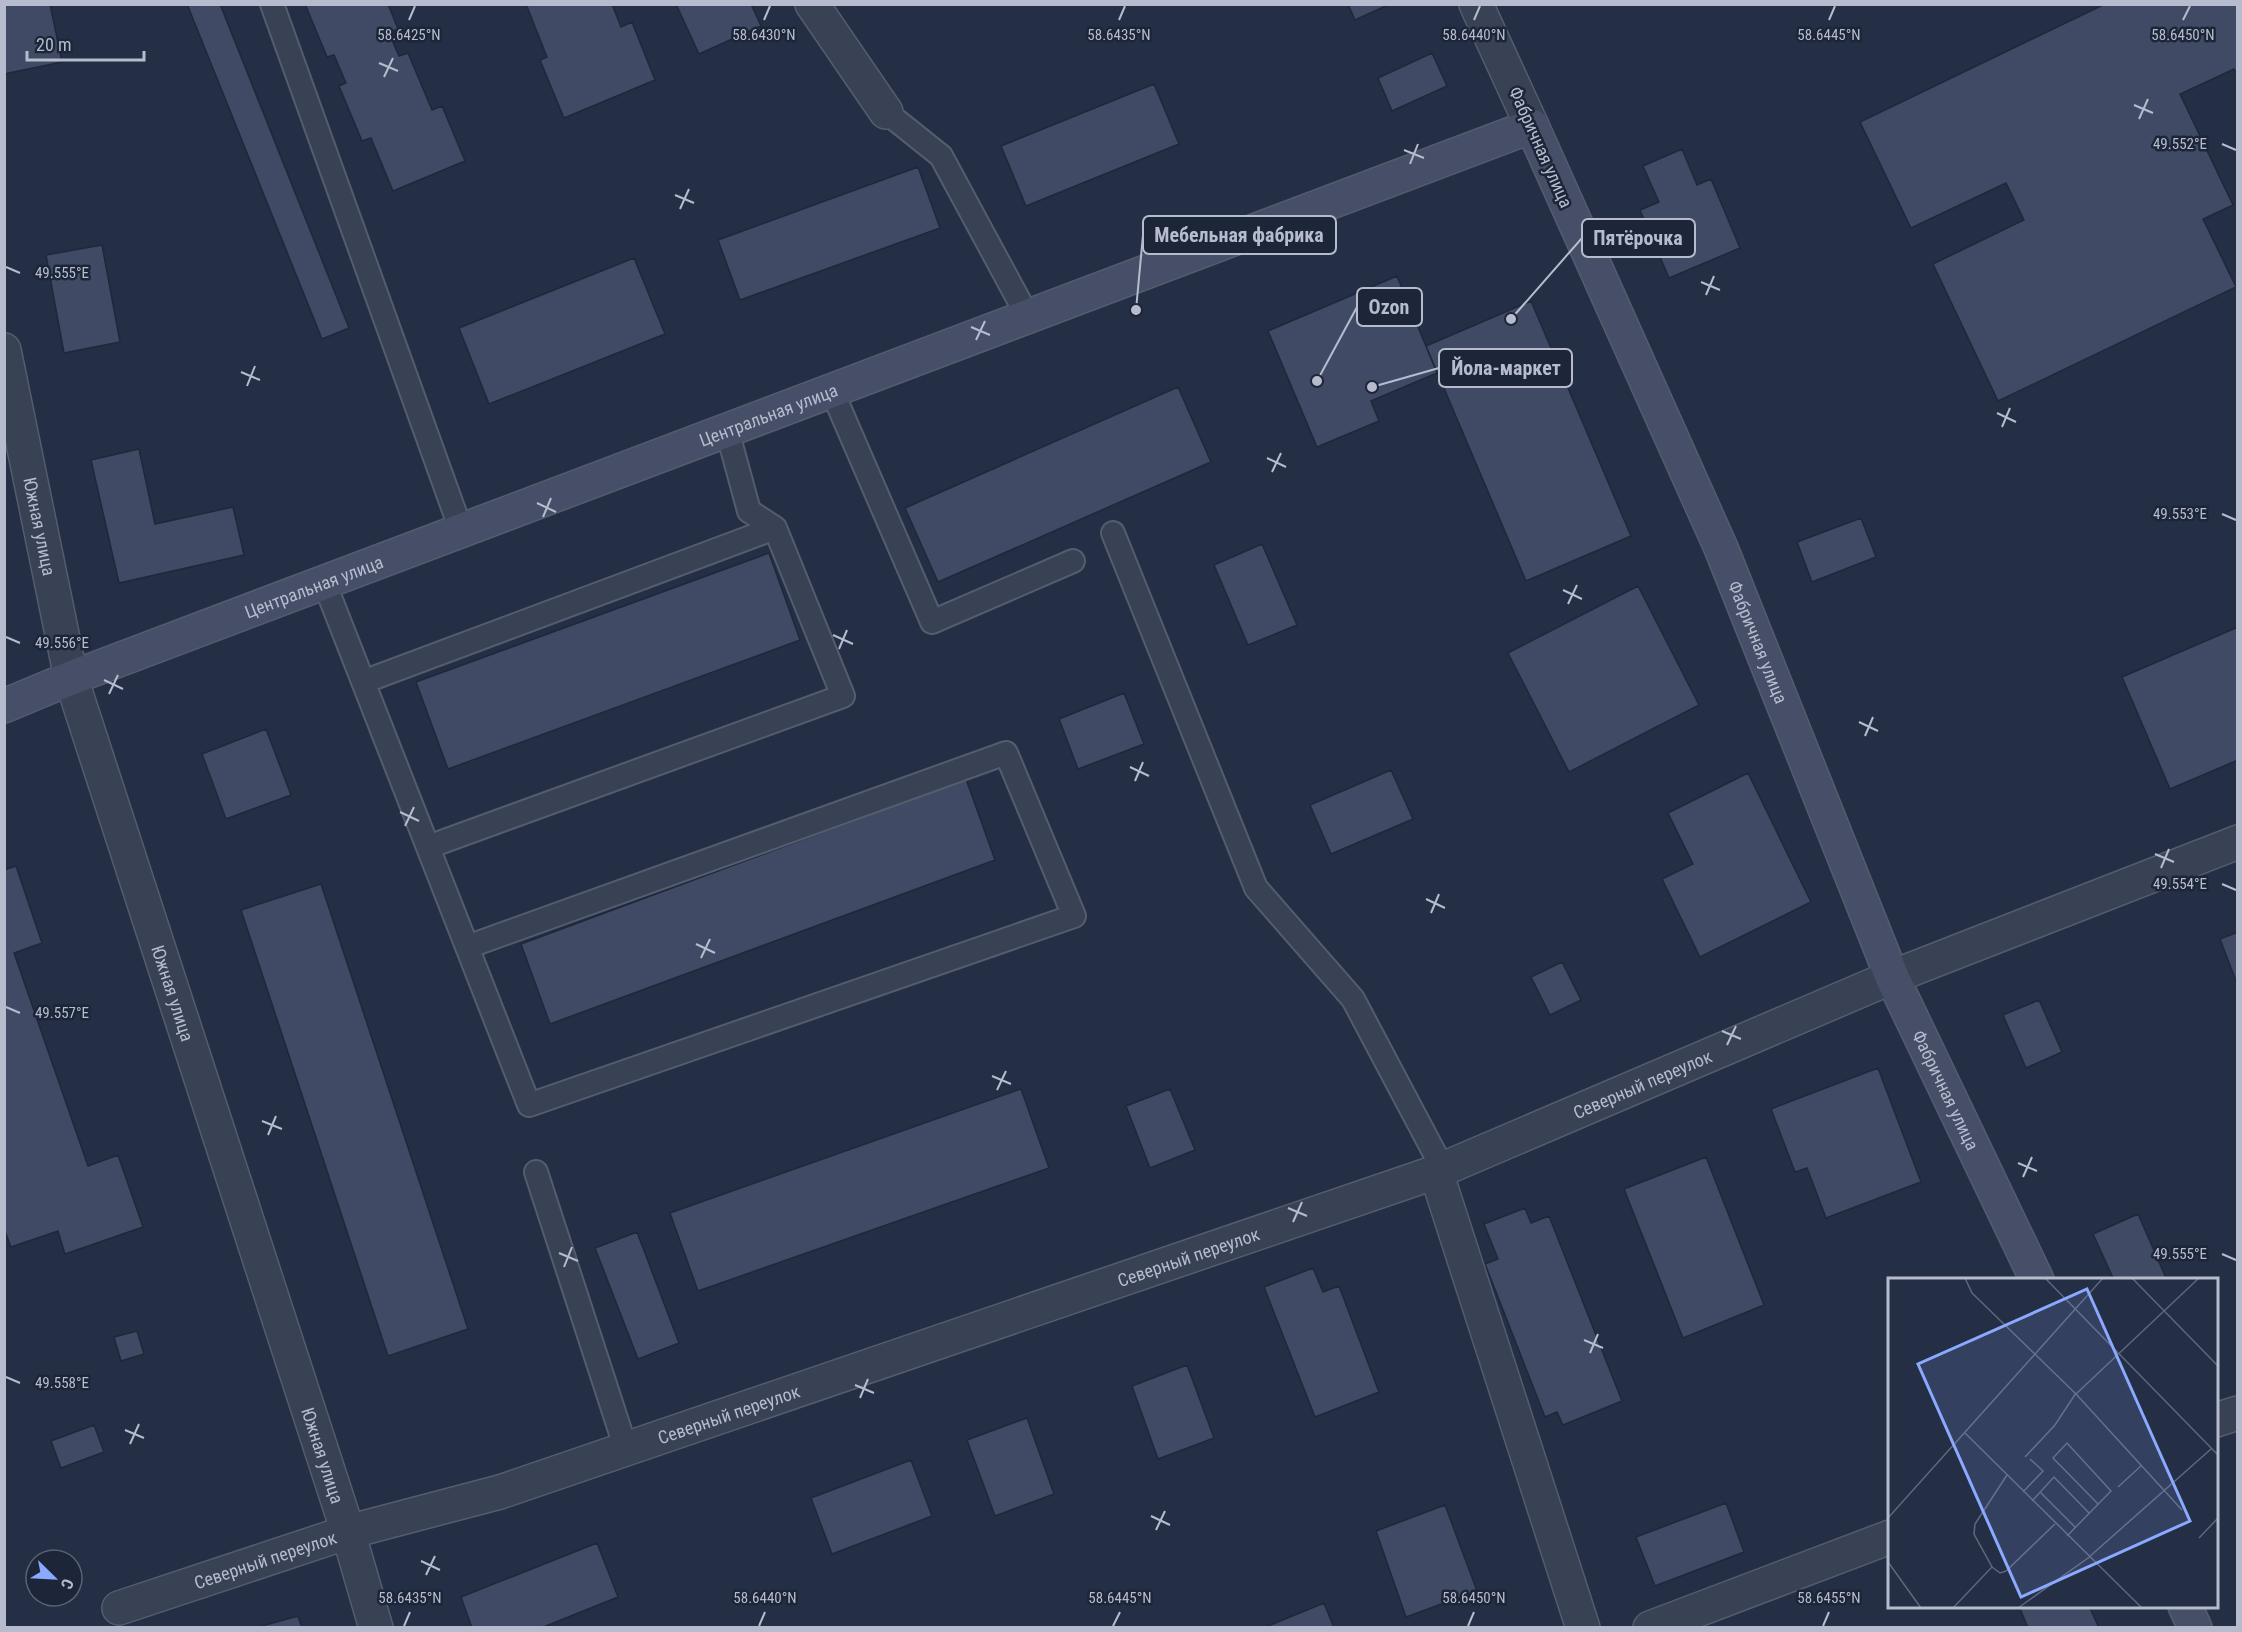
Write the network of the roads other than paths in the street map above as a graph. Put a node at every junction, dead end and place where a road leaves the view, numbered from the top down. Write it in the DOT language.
graph roads {
  1 [pos="272,4"];
  2 [pos="812,4"];
  3 [pos="1476,4"];
  4 [pos="886,112"];
  5 [pos="1532,126"];
  6 [pos="1028,316"];
  7 [pos="4,350"];
  8 [pos="832,391"];
  9 [pos="727,430"];
  10 [pos="775,528"];
  11 [pos="461,531"];
  12 [pos="1113,533"];
  13 [pos="1073,561"];
  14 [pos="324,582"];
  15 [pos="71,678"];
  16 [pos="363,682"];
  17 [pos="4,706"];
  18 [pos="2238,842"];
  19 [pos="428,848"];
  20 [pos="467,946"];
  21 [pos="1892,976"];
  22 [pos="1440,1171"];
  23 [pos="536,1172"];
  24 [pos="2036,1278"];
  25 [pos="2238,1413"];
  26 [pos="2218,1420"];
  27 [pos="626,1449"];
  28 [pos="348,1532"];
  29 [pos="1888,1538"];
  30 [pos="118,1608"];
  31 [pos="2186,1608"];
  32 [pos="376,1628"];
  33 [pos="1583,1628"];
  34 [pos="1650,1628"];
  35 [pos="2194,1628"];
  1 -- 11 [label="lane"];
  2 -- 4 [label="street"];
  3 -- 5 [label="street, Фабричная улица"];
  4 -- 6 [label="lane"];
  5 -- 6 [label="street, Центральная улица"];
  5 -- 21 [label="street, Фабричная улица"];
  6 -- 8 [label="street, Центральная улица"];
  7 -- 15 [label="street, Южная улица"];
  8 -- 9 [label="street, Центральная улица"];
  8 -- 13 [label="lane"];
  9 -- 10 [label="lane"];
  9 -- 11 [label="street, Центральная улица"];
  10 -- 16 [label="lane"];
  10 -- 19 [label="lane"];
  11 -- 14 [label="street, Центральная улица"];
  12 -- 22 [label="lane"];
  14 -- 15 [label="street, Центральная улица"];
  14 -- 16 [label="lane"];
  15 -- 17 [label="street, Центральная улица"];
  15 -- 28 [label="street, Южная улица"];
  16 -- 19 [label="lane"];
  18 -- 21 [label="street, Северный переулок"];
  19 -- 20 [label="lane"];
  20 -- 20 [label="lane"];
  21 -- 22 [label="street, Северный переулок"];
  21 -- 24 [label="street, Фабричная улица"];
  22 -- 27 [label="street, Северный переулок"];
  22 -- 33 [label="street"];
  23 -- 27 [label="lane"];
  25 -- 26 [label="street"];
  27 -- 28 [label="street, Северный переулок"];
  28 -- 30 [label="street, Северный переулок"];
  28 -- 32 [label="street, Южная улица"];
  29 -- 34 [label="street"];
  31 -- 35 [label="street"];
}
